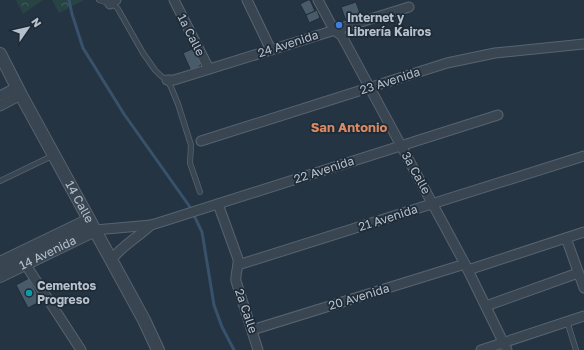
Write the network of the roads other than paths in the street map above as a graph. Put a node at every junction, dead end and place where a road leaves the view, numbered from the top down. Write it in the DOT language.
graph roads {
  1 [pos="99,0"];
  2 [pos="174,0"];
  3 [pos="247,0"];
  4 [pos="318,0"];
  5 [pos="113,2"];
  6 [pos="408,7"];
  7 [pos="334,30"];
  8 [pos="584,44"];
  9 [pos="271,50"];
  10 [pos="0,54"];
  11 [pos="209,69"];
  12 [pos="166,80"];
  13 [pos="370,87"];
  14 [pos="19,91"];
  15 [pos="0,96"];
  16 [pos="0,106"];
  17 [pos="498,115"];
  18 [pos="201,141"];
  19 [pos="402,146"];
  20 [pos="54,155"];
  21 [pos="584,156"];
  22 [pos="0,180"];
  23 [pos="200,192"];
  24 [pos="433,204"];
  25 [pos="214,206"];
  26 [pos="92,225"];
  27 [pos="150,225"];
  28 [pos="584,232"];
  29 [pos="566,238"];
  30 [pos="22,259"];
  31 [pos="111,260"];
  32 [pos="0,263"];
  33 [pos="238,265"];
  34 [pos="466,267"];
  35 [pos="578,273"];
  36 [pos="0,276"];
  37 [pos="584,288"];
  38 [pos="486,306"];
  39 [pos="584,316"];
  40 [pos="567,322"];
  41 [pos="252,330"];
  42 [pos="505,346"];
  43 [pos="81,350"];
  44 [pos="158,350"];
  45 [pos="258,350"];
  46 [pos="481,350"];
  47 [pos="576,350"];
  1 -- 5 [label="lane"];
  2 -- 11 [label="street, 1a Calle"];
  3 -- 9 [label="street"];
  4 -- 7 [label="street, 3a Calle"];
  5 -- 12 [label="lane"];
  6 -- 7 [label="street, 24 Avenida"];
  7 -- 9 [label="street, 24 Avenida"];
  7 -- 13 [label="street, 3a Calle"];
  8 -- 13 [label="street, 23 Avenida"];
  9 -- 11 [label="street, 24 Avenida"];
  10 -- 14 [label="street, 14 Calle"];
  11 -- 12 [label="street, 24 Avenida"];
  12 -- 23 [label="lane"];
  13 -- 18 [label="street, 23 Avenida"];
  13 -- 19 [label="street, 3a Calle"];
  14 -- 15 [label="street"];
  14 -- 16 [label="street"];
  14 -- 20 [label="street, 14 Calle"];
  17 -- 19 [label="street, 22 Avenida"];
  19 -- 24 [label="street, 3a Calle"];
  19 -- 25 [label="street, 22 Avenida"];
  20 -- 22 [label="lane"];
  20 -- 26 [label="street, 14 Calle"];
  21 -- 24 [label="street, 21 Avenida"];
  24 -- 33 [label="street, 21 Avenida"];
  24 -- 34 [label="street, 3a Calle"];
  25 -- 27 [label="street, 22 Avenida"];
  25 -- 33 [label="street, 2a Calle"];
  26 -- 27 [label="street, 22 Avenida"];
  26 -- 30 [label="street, 14 Avenida"];
  26 -- 31 [label="street, 14 Calle"];
  27 -- 31 [label="street, 22 Avenida"];
  28 -- 29 [label="street, 20 Avenida"];
  29 -- 34 [label="street, 20 Avenida"];
  29 -- 35 [label="street"];
  30 -- 32 [label="street, 14 Avenida"];
  30 -- 36 [label="street, 14 Avenida"];
  30 -- 43 [label="street"];
  31 -- 44 [label="street, 14 Calle"];
  33 -- 41 [label="street, 2a Calle"];
  34 -- 38 [label="street, 3a Calle"];
  34 -- 41 [label="street, 20 Avenida"];
  35 -- 37 [label="street"];
  35 -- 38 [label="street"];
  38 -- 42 [label="street, 3a Calle"];
  39 -- 40 [label="street"];
  40 -- 42 [label="street"];
  40 -- 47 [label="lane"];
  41 -- 45 [label="street, 2a Calle"];
  42 -- 46 [label="street"];
}
